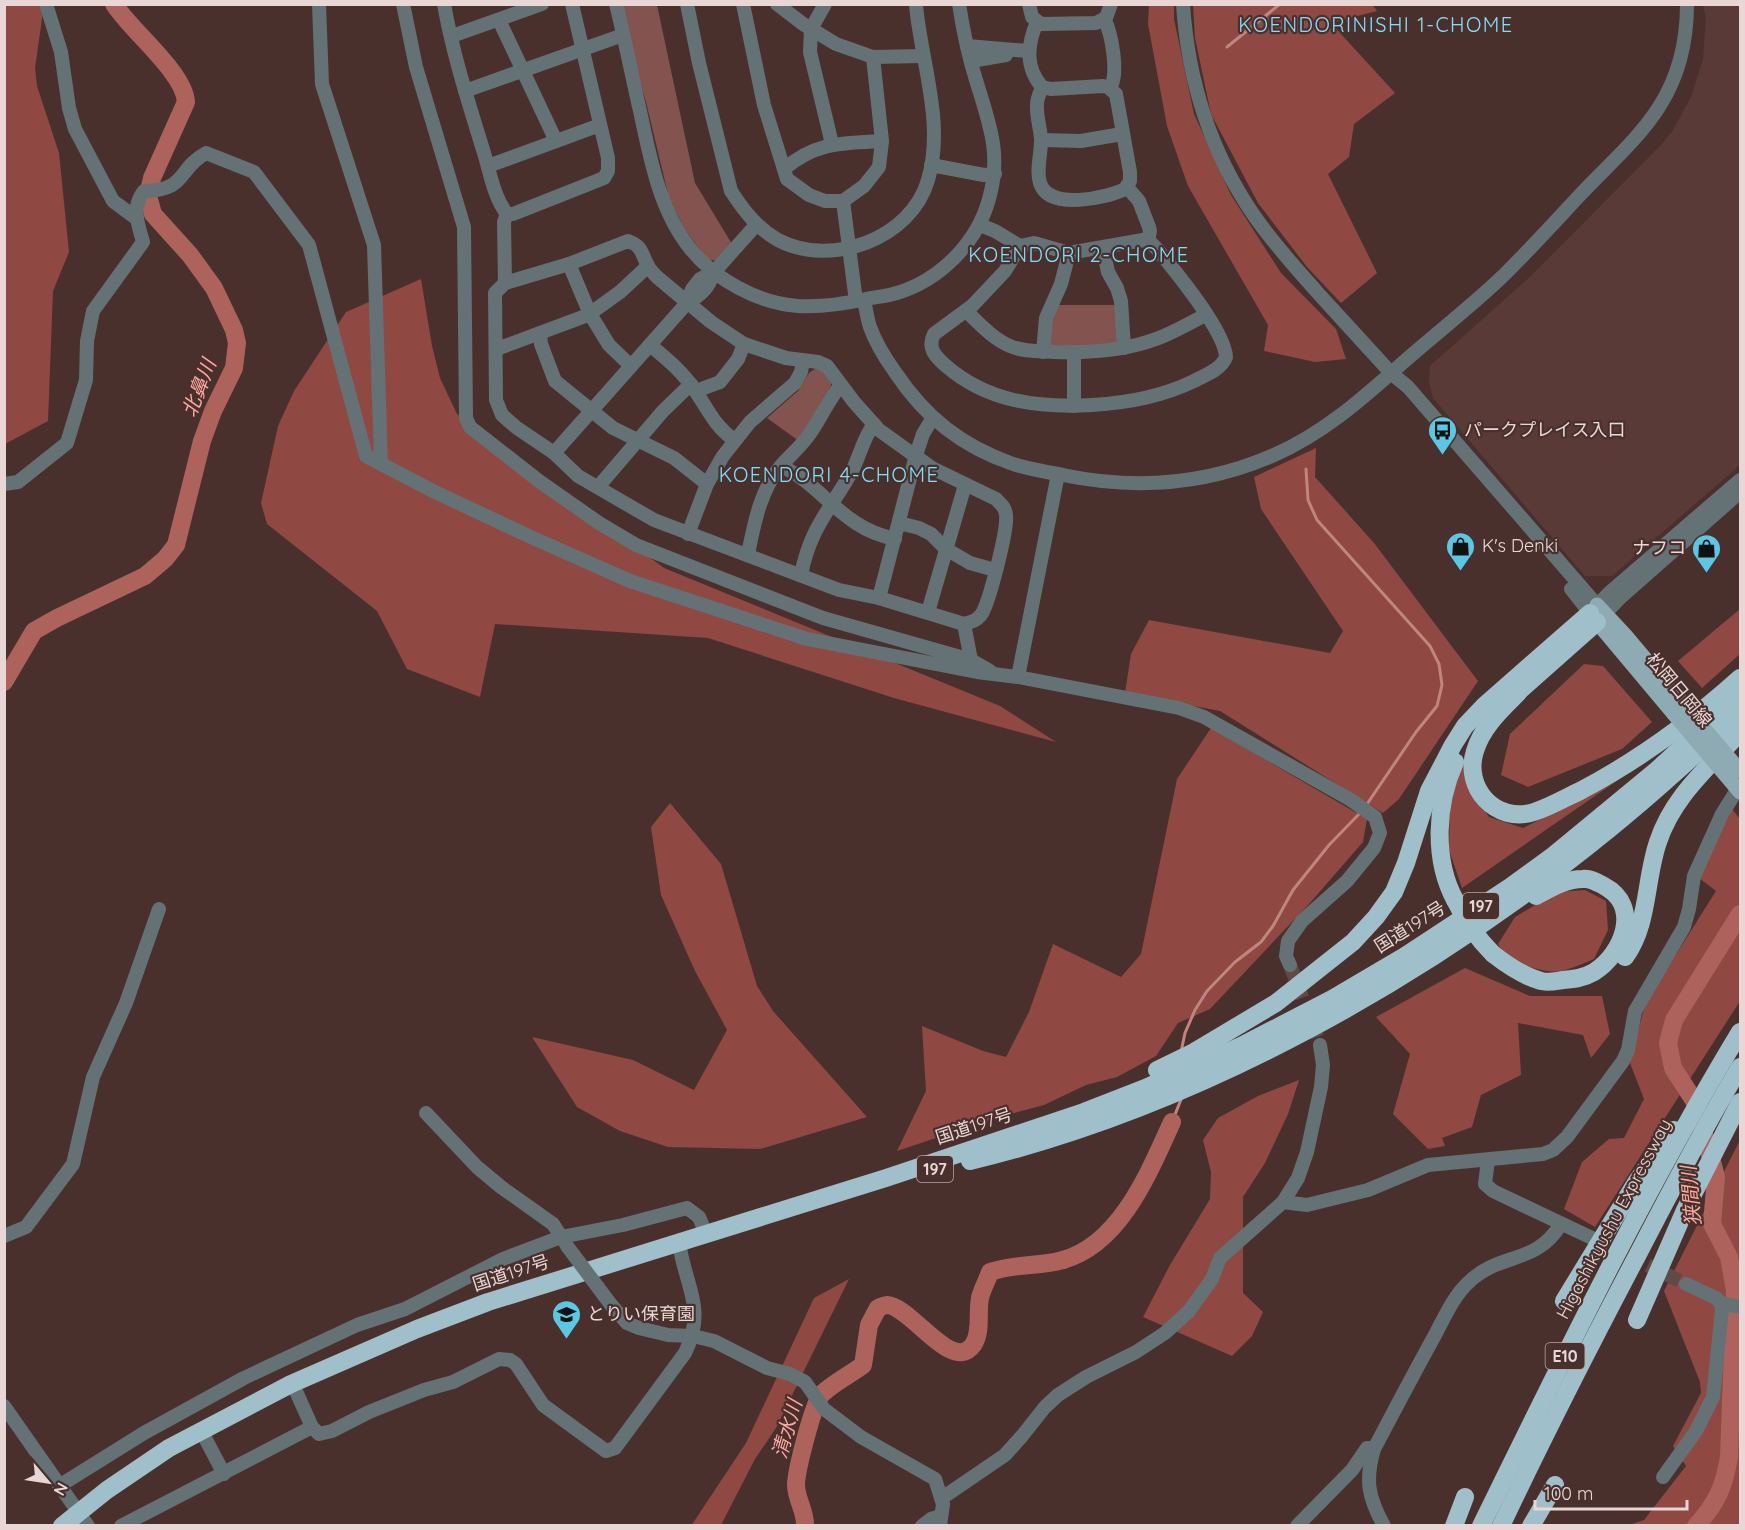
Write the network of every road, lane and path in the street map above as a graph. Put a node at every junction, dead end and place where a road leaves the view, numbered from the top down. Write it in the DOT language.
graph roads {
  1 [pos="46,4"];
  2 [pos="319,4"];
  3 [pos="403,4"];
  4 [pos="444,4"];
  5 [pos="542,4"];
  6 [pos="572,4"];
  7 [pos="616,4"];
  8 [pos="687,4"];
  9 [pos="743,4"];
  10 [pos="777,4"];
  11 [pos="825,4"];
  12 [pos="958,4"];
  13 [pos="1029,4"];
  14 [pos="1111,4"];
  15 [pos="1183,4"];
  16 [pos="1687,4"];
  17 [pos="915,5"];
  18 [pos="1104,19"];
  19 [pos="499,20"];
  20 [pos="1037,22"];
  21 [pos="811,29"];
  22 [pos="623,35"];
  23 [pos="452,36"];
  24 [pos="967,46"];
  25 [pos="583,49"];
  26 [pos="1028,51"];
  27 [pos="922,56"];
  28 [pos="873,57"];
  29 [pos="971,61"];
  30 [pos="523,71"];
  31 [pos="1042,87"];
  32 [pos="1110,88"];
  33 [pos="465,91"];
  34 [pos="600,125"];
  35 [pos="1122,134"];
  36 [pos="1041,140"];
  37 [pos="556,141"];
  38 [pos="882,141"];
  39 [pos="832,144"];
  40 [pos="931,165"];
  41 [pos="488,166"];
  42 [pos="784,169"];
  43 [pos="995,174"];
  44 [pos="1127,187"];
  45 [pos="843,201"];
  46 [pos="507,214"];
  47 [pos="136,218"];
  48 [pos="756,225"];
  49 [pos="980,225"];
  50 [pos="1148,241"];
  51 [pos="1020,246"];
  52 [pos="849,248"];
  53 [pos="1103,248"];
  54 [pos="1069,253"];
  55 [pos="569,264"];
  56 [pos="648,266"];
  57 [pos="714,272"];
  58 [pos="505,283"];
  59 [pos="860,300"];
  60 [pos="687,303"];
  61 [pos="966,311"];
  62 [pos="590,314"];
  63 [pos="1206,315"];
  64 [pos="540,333"];
  65 [pos="744,344"];
  66 [pos="650,345"];
  67 [pos="1124,348"];
  68 [pos="497,349"];
  69 [pos="1043,352"];
  70 [pos="1074,352"];
  71 [pos="803,361"];
  72 [pos="631,366"];
  73 [pos="1391,373"];
  74 [pos="841,385"];
  75 [pos="693,388"];
  76 [pos="1074,406"];
  77 [pos="591,411"];
  78 [pos="933,419"];
  79 [pos="874,424"];
  80 [pos="639,440"];
  81 [pos="734,440"];
  82 [pos="554,453"];
  83 [pos="915,457"];
  84 [pos="381,463"];
  85 [pos="780,466"];
  86 [pos="1058,474"];
  87 [pos="1740,480"];
  88 [pos="4,483"];
  89 [pos="707,484"];
  90 [pos="964,485"];
  91 [pos="597,488"];
  92 [pos="1740,491"];
  93 [pos="831,502"];
  94 [pos="899,523"];
  95 [pos="688,534"];
  96 [pos="895,539"];
  97 [pos="946,549"];
  98 [pos="748,555"];
  99 [pos="995,570"];
  100 [pos="801,575"];
  101 [pos="879,598"];
  102 [pos="928,612"];
  103 [pos="1597,614"];
  104 [pos="964,624"];
  105 [pos="971,660"];
  106 [pos="996,674"];
  107 [pos="1018,677"];
  108 [pos="1740,678"];
  109 [pos="1518,693"];
  110 [pos="1740,694"];
  111 [pos="1679,710"];
  112 [pos="1740,713"];
  113 [pos="1740,732"];
  114 [pos="1740,771"];
  115 [pos="1437,778"];
  116 [pos="1740,785"];
  117 [pos="1740,792"];
  118 [pos="1452,903"];
  119 [pos="159,909"];
  120 [pos="1490,957"];
  121 [pos="1290,965"];
  122 [pos="1348,1008"];
  123 [pos="1740,1032"];
  124 [pos="1320,1045"];
  125 [pos="1730,1072"];
  126 [pos="1740,1102"];
  127 [pos="426,1113"];
  128 [pos="1018,1134"];
  129 [pos="1488,1160"];
  130 [pos="1652,1189"];
  131 [pos="1283,1202"];
  132 [pos="1561,1224"];
  133 [pos="706,1234"];
  134 [pos="4,1236"];
  135 [pos="1592,1238"];
  136 [pos="564,1241"];
  137 [pos="680,1248"];
  138 [pos="1686,1284"];
  139 [pos="1564,1301"];
  140 [pos="1721,1303"];
  141 [pos="1740,1307"];
  142 [pos="1637,1320"];
  143 [pos="693,1336"];
  144 [pos="295,1389"];
  145 [pos="4,1406"];
  146 [pos="312,1427"];
  147 [pos="204,1436"];
  148 [pos="1374,1449"];
  149 [pos="224,1474"];
  150 [pos="1663,1477"];
  151 [pos="1555,1485"];
  152 [pos="59,1486"];
  153 [pos="1466,1497"];
  154 [pos="942,1498"];
  155 [pos="81,1521"];
  156 [pos="940,1521"];
  157 [pos="62,1526"];
  158 [pos="121,1526"];
  159 [pos="922,1526"];
  160 [pos="1298,1526"];
  161 [pos="1384,1526"];
  162 [pos="1454,1526"];
  163 [pos="1481,1526"];
  164 [pos="1501,1526"];
  165 [pos="1531,1526"];
  1 -- 47 [label="street"];
  2 -- 84 [label="street"];
  3 -- 105 [label="street"];
  4 -- 23 [label="street"];
  5 -- 19 [label="street"];
  6 -- 25 [label="street"];
  7 -- 22 [label="street"];
  8 -- 48 [label="street"];
  9 -- 42 [label="street"];
  10 -- 21 [label="street"];
  11 -- 21 [label="street"];
  12 -- 24 [label="street"];
  13 -- 20 [label="street"];
  14 -- 18 [label="street"];
  15 -- 73 [label="street"];
  16 -- 73 [label="street"];
  17 -- 27 [label="street"];
  18 -- 20 [label="street"];
  18 -- 32 [label="street"];
  19 -- 23 [label="street"];
  19 -- 30 [label="street"];
  20 -- 26 [label="street"];
  21 -- 28 [label="street"];
  21 -- 39 [label="street"];
  22 -- 25 [label="street"];
  22 -- 57 [label="street"];
  23 -- 33 [label="street"];
  24 -- 26 [label="street"];
  24 -- 29 [label="street"];
  25 -- 30 [label="street"];
  25 -- 34 [label="street"];
  26 -- 29 [label="street"];
  26 -- 31 [label="street"];
  27 -- 28 [label="street"];
  27 -- 40 [label="street"];
  28 -- 38 [label="street"];
  29 -- 43 [label="street"];
  30 -- 33 [label="street"];
  30 -- 37 [label="street"];
  31 -- 32 [label="street"];
  31 -- 36 [label="street"];
  32 -- 35 [label="street"];
  33 -- 41 [label="street"];
  34 -- 37 [label="street"];
  34 -- 46 [label="street"];
  35 -- 36 [label="street"];
  35 -- 44 [label="street"];
  36 -- 44 [label="street"];
  37 -- 41 [label="street"];
  38 -- 39 [label="street"];
  38 -- 45 [label="street"];
  39 -- 42 [label="street"];
  40 -- 43 [label="street"];
  40 -- 52 [label="street"];
  41 -- 46 [label="street"];
  42 -- 45 [label="street"];
  43 -- 49 [label="street"];
  44 -- 50 [label="street"];
  45 -- 52 [label="street"];
  46 -- 58 [label="street"];
  47 -- 84 [label="street"];
  47 -- 88 [label="street"];
  48 -- 52 [label="street"];
  48 -- 57 [label="street"];
  49 -- 51 [label="street"];
  49 -- 59 [label="street"];
  50 -- 53 [label="street"];
  50 -- 63 [label="street"];
  51 -- 54 [label="street"];
  51 -- 61 [label="street"];
  52 -- 59 [label="street"];
  53 -- 54 [label="street"];
  53 -- 67 [label="street"];
  54 -- 69 [label="street"];
  55 -- 56 [label="street"];
  55 -- 58 [label="street"];
  55 -- 62 [label="street"];
  56 -- 60 [label="street"];
  56 -- 62 [label="street"];
  57 -- 59 [label="street"];
  57 -- 60 [label="street"];
  58 -- 68 [label="street"];
  59 -- 78 [label="street"];
  60 -- 65 [label="street"];
  60 -- 66 [label="street"];
  61 -- 69 [label="street"];
  61 -- 76 [label="street"];
  62 -- 64 [label="street"];
  62 -- 72 [label="street"];
  63 -- 67 [label="street"];
  63 -- 76 [label="street"];
  64 -- 68 [label="street"];
  64 -- 77 [label="street"];
  65 -- 71 [label="street"];
  65 -- 75 [label="street"];
  66 -- 72 [label="street"];
  66 -- 75 [label="street"];
  67 -- 70 [label="street"];
  68 -- 82 [label="street"];
  69 -- 70 [label="street"];
  70 -- 76 [label="street"];
  71 -- 74 [label="street"];
  71 -- 81 [label="street"];
  72 -- 77 [label="street"];
  73 -- 86 [label="street"];
  73 -- 103 [label="street"];
  74 -- 79 [label="street"];
  74 -- 85 [label="street"];
  75 -- 80 [label="street"];
  75 -- 81 [label="street"];
  77 -- 80 [label="street"];
  77 -- 82 [label="street"];
  78 -- 83 [label="street"];
  78 -- 86 [label="street"];
  79 -- 83 [label="street"];
  79 -- 93 [label="street"];
  80 -- 89 [label="street"];
  80 -- 91 [label="street"];
  81 -- 89 [label="street"];
  82 -- 91 [label="street"];
  83 -- 90 [label="street"];
  83 -- 94 [label="street"];
  84 -- 106 [label="street"];
  85 -- 93 [label="street"];
  85 -- 98 [label="street"];
  86 -- 107 [label="street"];
  87 -- 103 [label="street"];
  89 -- 95 [label="street"];
  90 -- 97 [label="street"];
  90 -- 99 [label="street"];
  91 -- 95 [label="street"];
  92 -- 103 [label="street"];
  93 -- 96 [label="street"];
  93 -- 100 [label="street"];
  94 -- 96 [label="street"];
  94 -- 97 [label="street"];
  95 -- 98 [label="street"];
  96 -- 101 [label="street"];
  97 -- 99 [label="street"];
  97 -- 102 [label="street"];
  98 -- 100 [label="street"];
  99 -- 104 [label="street"];
  100 -- 101 [label="street"];
  101 -- 102 [label="street"];
  102 -- 104 [label="street"];
  103 -- 109 [label="highway"];
  103 -- 111 [label="main road, 松岡日岡線"];
  103 -- 115 [label="highway"];
  104 -- 105 [label="street"];
  105 -- 106 [label="street"];
  106 -- 107 [label="street"];
  107 -- 121 [label="street"];
  108 -- 109 [label="highway"];
  109 -- 118 [label="highway"];
  110 -- 128 [label="highway, 国道197号 / 197"];
  111 -- 114 [label="main road, 松岡日岡線, bridge"];
  111 -- 117 [label="main road, 松岡日岡線, bridge"];
  112 -- 122 [label="highway, 国道197号 / 197"];
  113 -- 120 [label="highway"];
  115 -- 118 [label="highway"];
  115 -- 128 [label="highway"];
  116 -- 129 [label="street"];
  118 -- 120 [label="highway"];
  119 -- 134 [label="street"];
  120 -- 122 [label="highway"];
  122 -- 137 [label="highway, 国道197号 / 197"];
  123 -- 125 [label="highway, Higashikyushu Expressway / E10"];
  124 -- 131 [label="street"];
  125 -- 130 [label="highway"];
  125 -- 130 [label="highway, Higashikyushu Expressway / E10"];
  126 -- 142 [label="highway"];
  127 -- 136 [label="street"];
  128 -- 133 [label="highway, 国道197号 / 197"];
  129 -- 131 [label="street"];
  129 -- 132 [label="street"];
  130 -- 139 [label="highway"];
  130 -- 163 [label="highway, Higashikyushu Expressway / E10"];
  130 -- 164 [label="highway, Higashikyushu Expressway / E10"];
  131 -- 154 [label="street"];
  132 -- 135 [label="street"];
  132 -- 148 [label="street"];
  133 -- 136 [label="street"];
  133 -- 155 [label="highway, 国道197号 / 197"];
  136 -- 143 [label="street, bridge"];
  136 -- 152 [label="street"];
  137 -- 143 [label="street"];
  137 -- 144 [label="highway, 国道197号 / 197"];
  138 -- 140 [label="street"];
  140 -- 141 [label="street"];
  140 -- 150 [label="street"];
  143 -- 146 [label="street"];
  143 -- 154 [label="street"];
  144 -- 146 [label="street"];
  144 -- 147 [label="highway, 国道197号 / 197"];
  145 -- 152 [label="street"];
  146 -- 149 [label="street"];
  147 -- 149 [label="street"];
  147 -- 155 [label="highway, 国道197号 / 197"];
  148 -- 160 [label="street"];
  148 -- 161 [label="street"];
  149 -- 158 [label="street"];
  151 -- 165 [label="highway"];
  152 -- 155 [label="street"];
  153 -- 162 [label="highway"];
  154 -- 156 [label="street"];
  155 -- 157 [label="highway, 国道197号 / 197"];
  156 -- 159 [label="street"];
}
